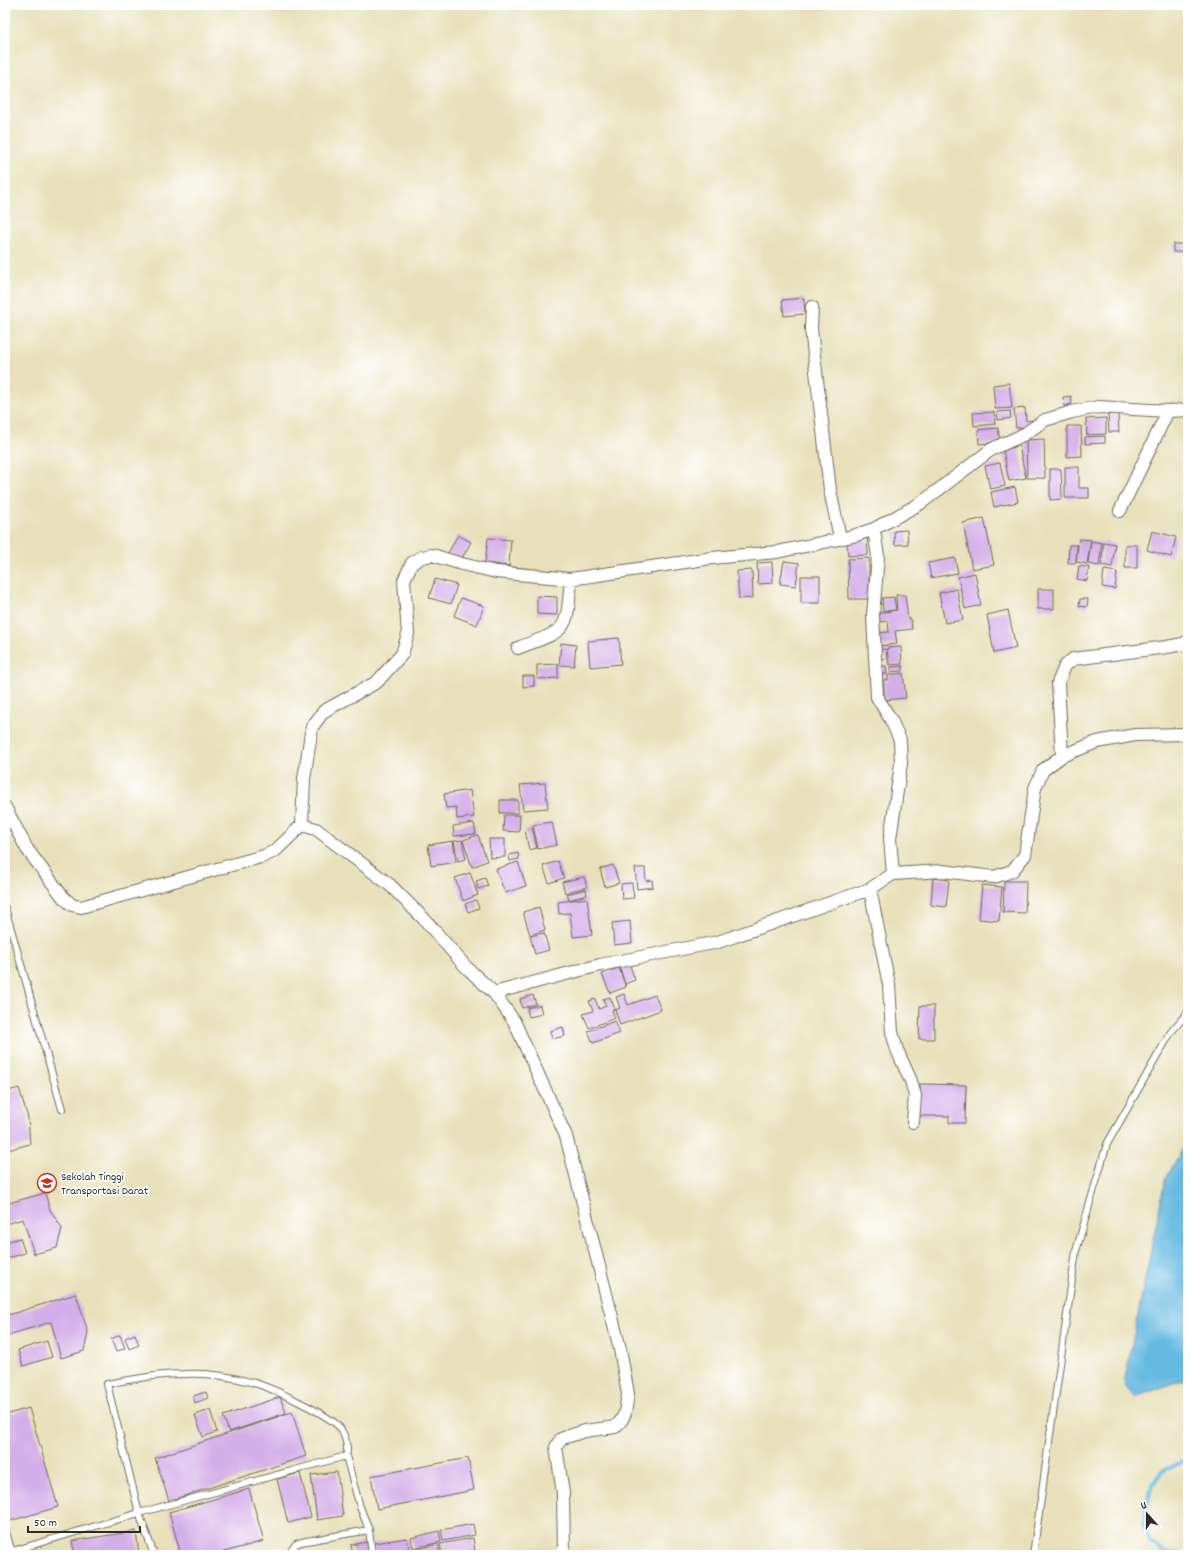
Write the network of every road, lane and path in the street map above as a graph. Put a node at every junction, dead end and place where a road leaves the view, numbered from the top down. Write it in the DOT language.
graph roads {
  1 [pos="812,307"];
  2 [pos="1188,410"];
  3 [pos="1168,411"];
  4 [pos="1120,511"];
  5 [pos="874,529"];
  6 [pos="840,538"];
  7 [pos="571,579"];
  8 [pos="1188,641"];
  9 [pos="518,648"];
  10 [pos="1188,734"];
  11 [pos="1062,756"];
  12 [pos="5,807"];
  13 [pos="302,825"];
  14 [pos="893,874"];
  15 [pos="870,890"];
  16 [pos="5,908"];
  17 [pos="494,993"];
  18 [pos="1188,1012"];
  19 [pos="62,1109"];
  20 [pos="913,1122"];
  21 [pos="346,1456"];
  22 [pos="139,1513"];
  23 [pos="5,1529"];
  24 [pos="368,1530"];
  25 [pos="12,1554"];
  26 [pos="154,1555"];
  27 [pos="288,1555"];
  28 [pos="372,1555"];
  29 [pos="564,1555"];
  30 [pos="1033,1555"];
  1 -- 6 [label="street"];
  2 -- 3 [label="street"];
  3 -- 4 [label="street"];
  3 -- 5 [label="street"];
  5 -- 6 [label="street"];
  5 -- 14 [label="street"];
  6 -- 7 [label="street"];
  7 -- 9 [label="street"];
  7 -- 13 [label="street"];
  8 -- 11 [label="street"];
  10 -- 11 [label="street"];
  11 -- 14 [label="street"];
  12 -- 13 [label="street"];
  13 -- 17 [label="street"];
  14 -- 15 [label="street"];
  15 -- 17 [label="street"];
  15 -- 20 [label="street"];
  16 -- 19 [label="lane"];
  17 -- 29 [label="street"];
  18 -- 30 [label="lane"];
  21 -- 22 [label="lane"];
  21 -- 22 [label="lane"];
  21 -- 24 [label="lane"];
  22 -- 25 [label="lane"];
  22 -- 26 [label="lane"];
  23 -- 25 [label="lane"];
  24 -- 27 [label="lane"];
  24 -- 28 [label="lane"];
}
